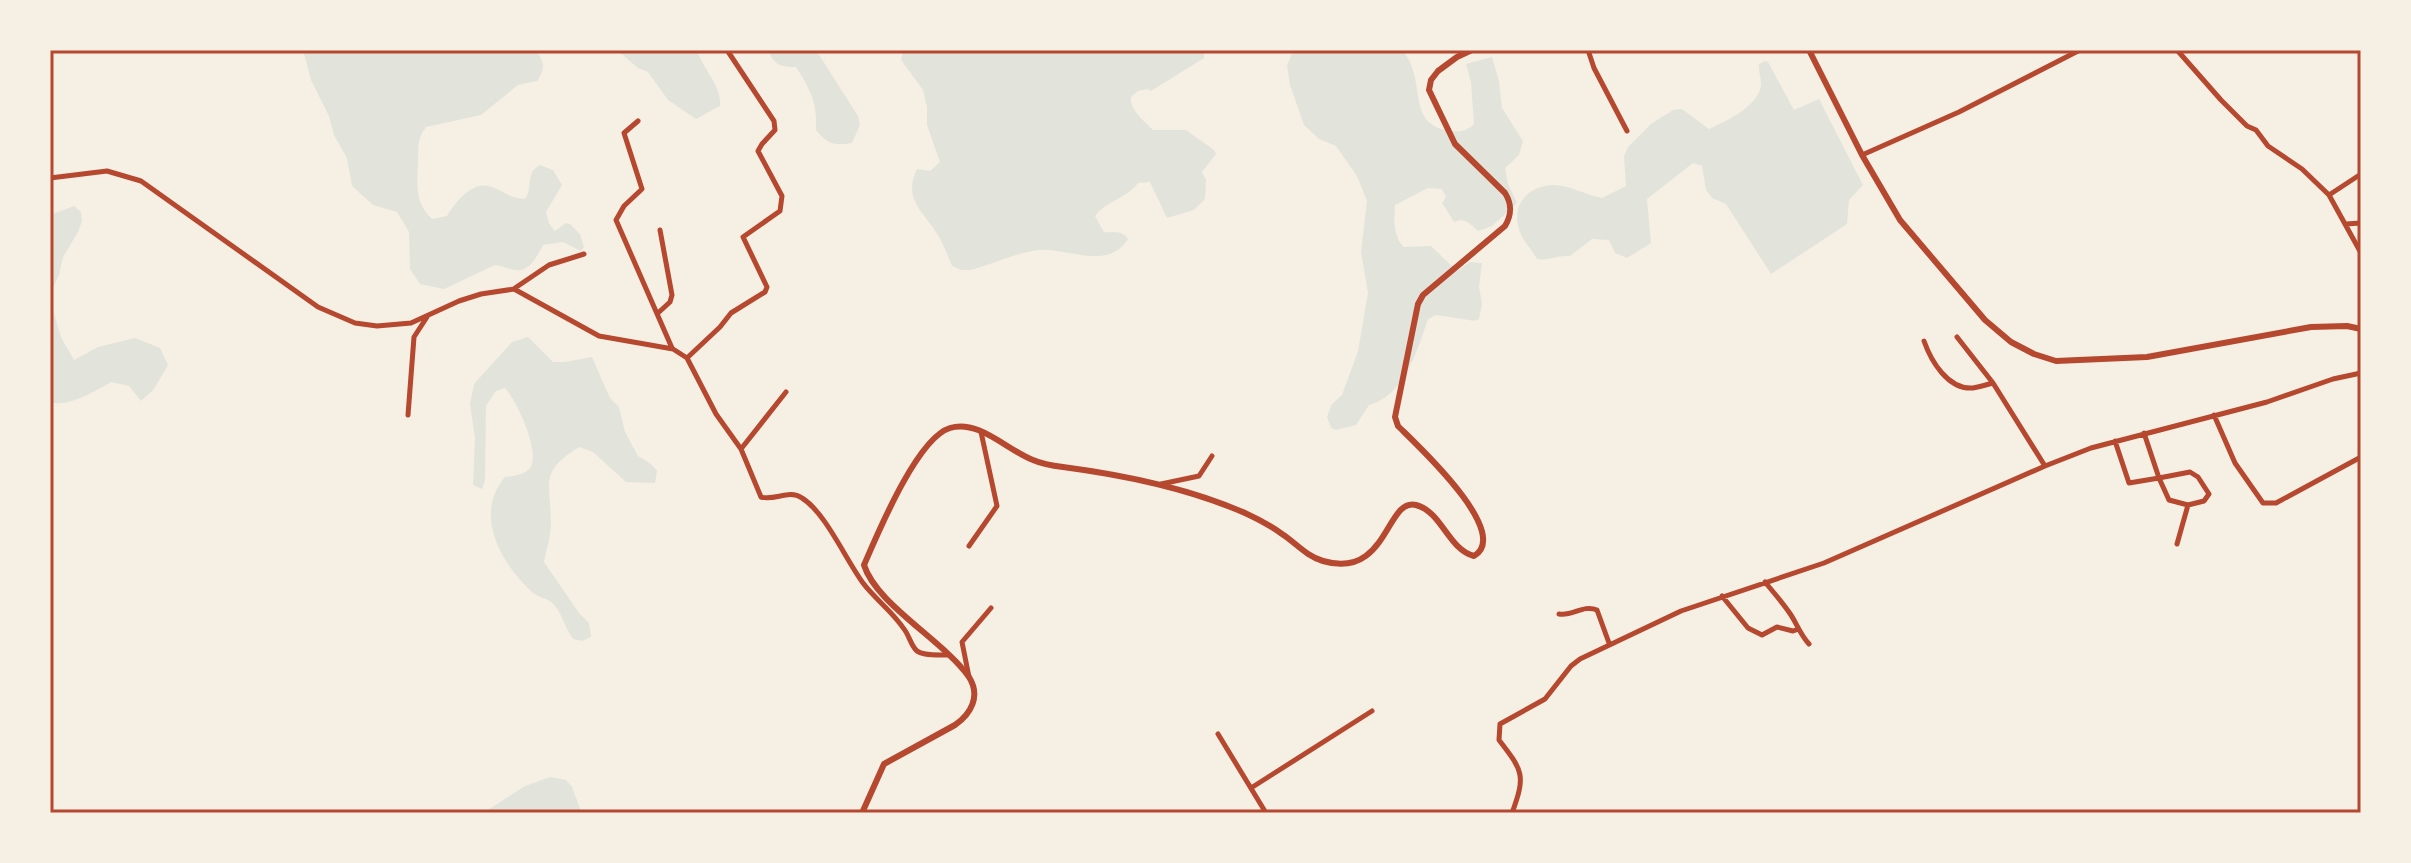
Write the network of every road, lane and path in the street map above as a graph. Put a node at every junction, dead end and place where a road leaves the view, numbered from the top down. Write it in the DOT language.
graph roads {
  1 [pos="727,50"];
  2 [pos="1472,50"];
  3 [pos="1588,50"];
  4 [pos="1809,50"];
  5 [pos="2080,50"];
  6 [pos="2177,50"];
  7 [pos="638,121"];
  8 [pos="1627,131"];
  9 [pos="1862,155"];
  10 [pos="2361,174"];
  11 [pos="50,178"];
  12 [pos="2329,195"];
  13 [pos="2361,223"];
  14 [pos="2346,224"];
  15 [pos="660,230"];
  16 [pos="2361,253"];
  17 [pos="584,254"];
  18 [pos="514,289"];
  19 [pos="658,313"];
  20 [pos="428,316"];
  21 [pos="2361,329"];
  22 [pos="1957,337"];
  23 [pos="1924,341"];
  24 [pos="673,349"];
  25 [pos="687,358"];
  26 [pos="2361,373"];
  27 [pos="1993,383"];
  28 [pos="786,392"];
  29 [pos="408,415"];
  30 [pos="2214,415"];
  31 [pos="981,432"];
  32 [pos="2144,433"];
  33 [pos="2115,441"];
  34 [pos="741,449"];
  35 [pos="1212,456"];
  36 [pos="2361,457"];
  37 [pos="2045,466"];
  38 [pos="2159,478"];
  39 [pos="1156,485"];
  40 [pos="2188,505"];
  41 [pos="2177,544"];
  42 [pos="969,546"];
  43 [pos="1765,582"];
  44 [pos="1722,596"];
  45 [pos="991,608"];
  46 [pos="1559,614"];
  47 [pos="1796,630"];
  48 [pos="1609,643"];
  49 [pos="1809,644"];
  50 [pos="947,655"];
  51 [pos="969,678"];
  52 [pos="1372,711"];
  53 [pos="1218,734"];
  54 [pos="1251,788"];
  55 [pos="862,813"];
  56 [pos="1266,813"];
  57 [pos="1512,813"];
  1 -- 25 [label="street"];
  2 -- 39 [label="street"];
  3 -- 8 [label="street"];
  4 -- 9 [label="street"];
  5 -- 9 [label="street"];
  6 -- 12 [label="street"];
  7 -- 19 [label="street"];
  9 -- 21 [label="street"];
  10 -- 12 [label="street"];
  11 -- 20 [label="street"];
  12 -- 14 [label="street"];
  13 -- 14 [label="street"];
  14 -- 16 [label="street"];
  15 -- 19 [label="street"];
  17 -- 18 [label="street"];
  18 -- 20 [label="street"];
  18 -- 24 [label="street"];
  19 -- 24 [label="street"];
  20 -- 29 [label="street"];
  22 -- 27 [label="street"];
  23 -- 27 [label="street"];
  24 -- 25 [label="street"];
  25 -- 34 [label="street"];
  26 -- 30 [label="street"];
  27 -- 37 [label="street"];
  28 -- 34 [label="street"];
  30 -- 32 [label="street"];
  30 -- 36 [label="street"];
  31 -- 39 [label="street"];
  31 -- 42 [label="street"];
  31 -- 50 [label="street"];
  32 -- 33 [label="street"];
  32 -- 38 [label="street"];
  33 -- 37 [label="street"];
  33 -- 38 [label="street"];
  34 -- 50 [label="street"];
  35 -- 39 [label="street"];
  37 -- 43 [label="street"];
  38 -- 40 [label="street"];
  38 -- 40 [label="street"];
  40 -- 41 [label="street"];
  43 -- 44 [label="street"];
  43 -- 47 [label="street"];
  44 -- 47 [label="street"];
  44 -- 48 [label="street"];
  45 -- 51 [label="street"];
  46 -- 48 [label="street"];
  47 -- 49 [label="street"];
  48 -- 57 [label="street"];
  50 -- 51 [label="street"];
  51 -- 55 [label="street"];
  52 -- 54 [label="street"];
  53 -- 54 [label="street"];
  54 -- 56 [label="street"];
}
